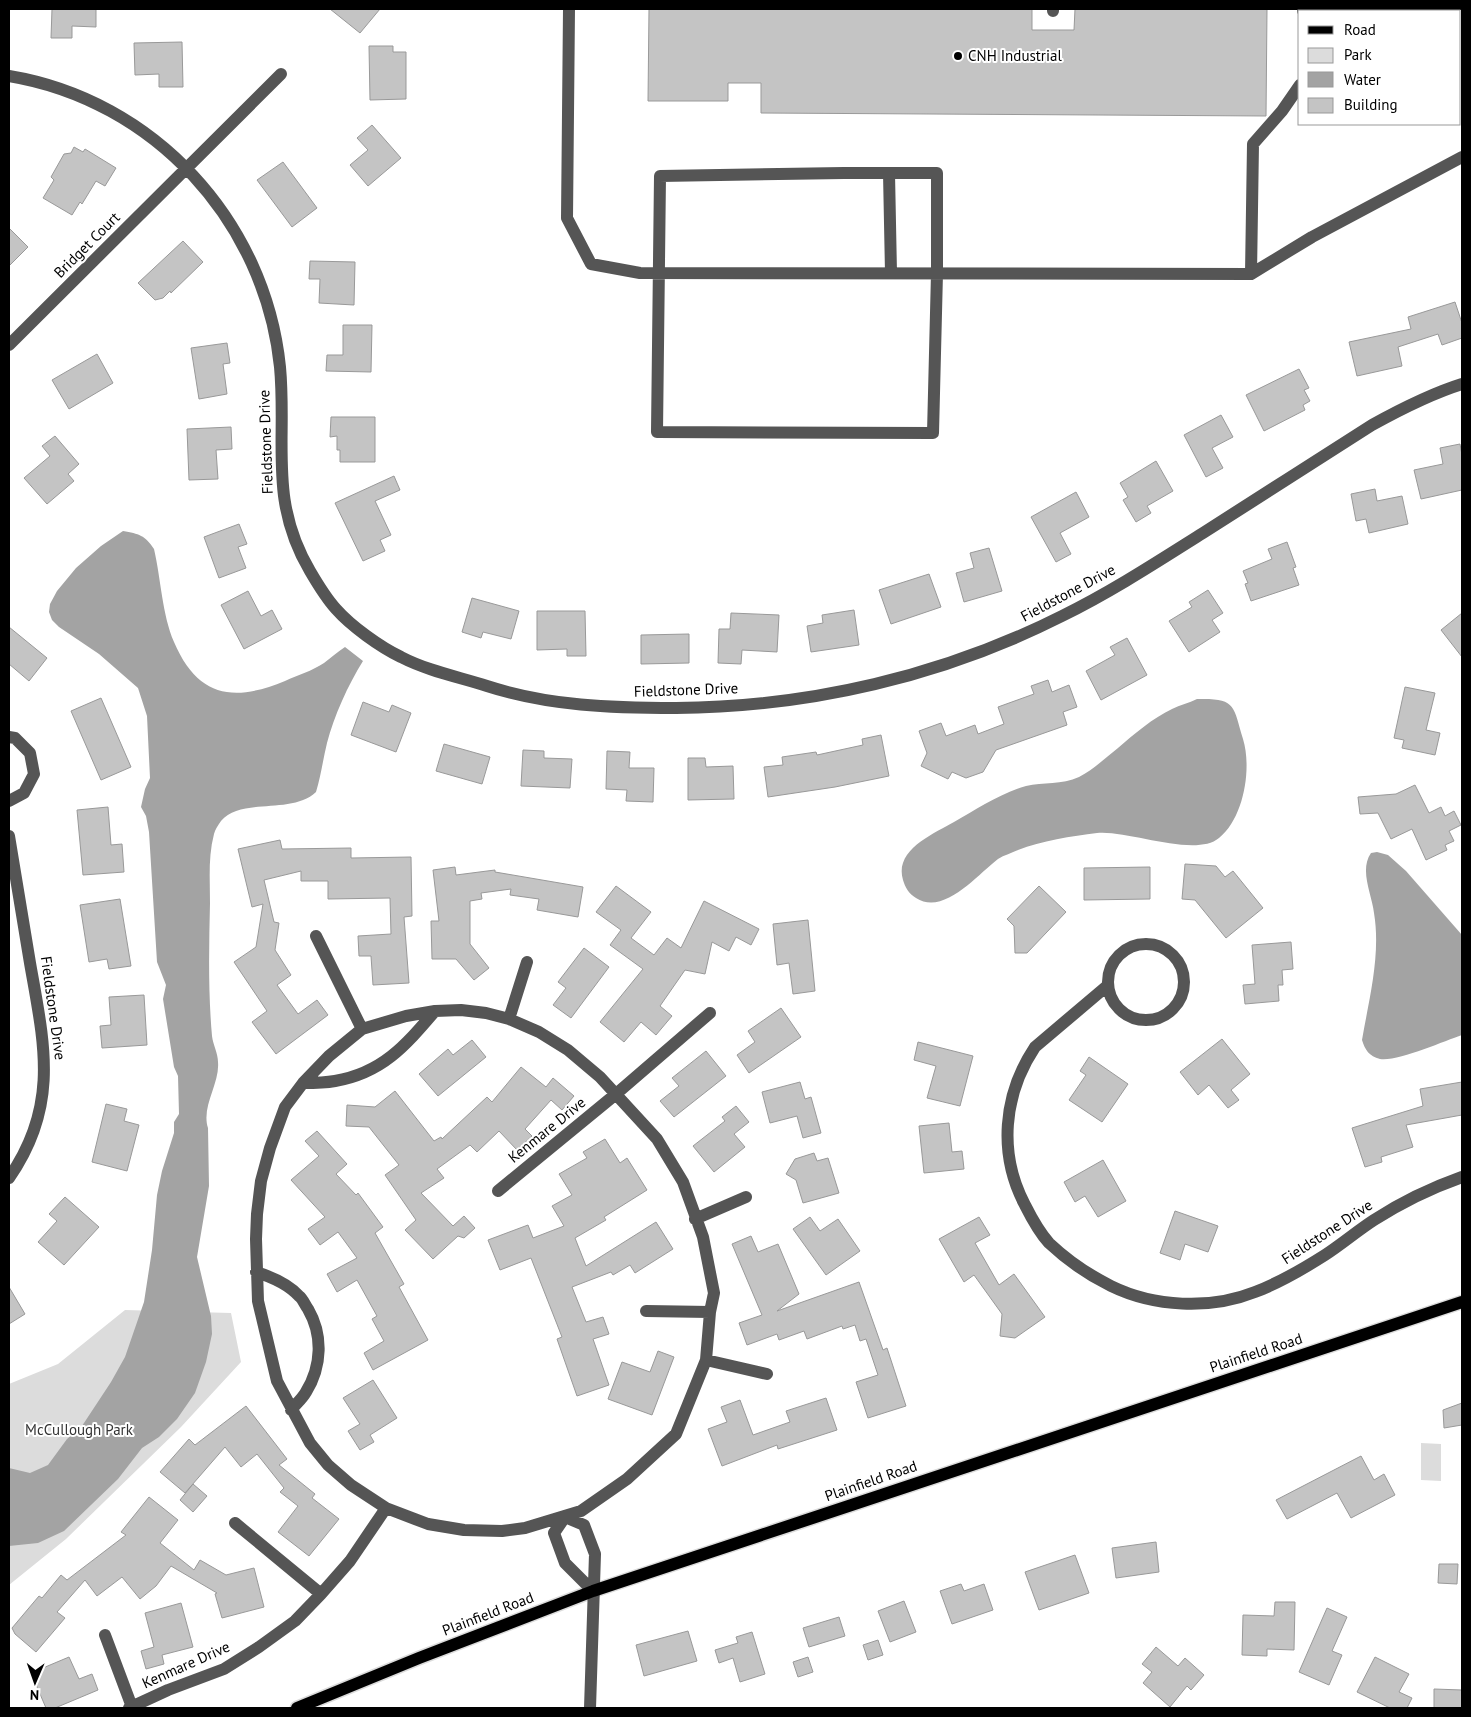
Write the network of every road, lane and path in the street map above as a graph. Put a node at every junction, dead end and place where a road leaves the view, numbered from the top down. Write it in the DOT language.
graph roads {
  1 [pos="569,9"];
  2 [pos="281,74"];
  3 [pos="9,76"];
  4 [pos="1298,88"];
  5 [pos="1462,158"];
  6 [pos="188,168"];
  7 [pos="889,173"];
  8 [pos="660,273"];
  9 [pos="891,273"];
  10 [pos="937,273"];
  11 [pos="1251,274"];
  12 [pos="9,345"];
  13 [pos="1462,384"];
  14 [pos="9,737"];
  15 [pos="9,801"];
  16 [pos="9,836"];
  17 [pos="316,936"];
  18 [pos="527,962"];
  19 [pos="1107,986"];
  20 [pos="435,1011"];
  21 [pos="710,1013"];
  22 [pos="509,1019"];
  23 [pos="362,1029"];
  24 [pos="303,1083"];
  25 [pos="616,1094"];
  26 [pos="1462,1177"];
  27 [pos="9,1178"];
  28 [pos="498,1191"];
  29 [pos="746,1197"];
  30 [pos="695,1219"];
  31 [pos="256,1272"];
  32 [pos="1462,1302"];
  33 [pos="646,1311"];
  34 [pos="710,1312"];
  35 [pos="706,1360"];
  36 [pos="768,1374"];
  37 [pos="291,1410"];
  38 [pos="386,1508"];
  39 [pos="565,1517"];
  40 [pos="235,1523"];
  41 [pos="593,1591"];
  42 [pos="321,1594"];
  43 [pos="105,1635"];
  44 [pos="131,1707"];
  45 [pos="297,1708"];
  46 [pos="590,1708"];
  1 -- 8 [label="street"];
  2 -- 6 [label="street"];
  3 -- 6 [label="street, Fieldstone Drive"];
  4 -- 11 [label="street"];
  5 -- 11 [label="street"];
  6 -- 12 [label="street, Bridget Court"];
  6 -- 13 [label="street, Fieldstone Drive"];
  7 -- 8 [label="street"];
  7 -- 9 [label="street"];
  7 -- 10 [label="street"];
  8 -- 9 [label="street"];
  8 -- 10 [label="street"];
  9 -- 10 [label="street"];
  10 -- 11 [label="street"];
  14 -- 15 [label="street"];
  16 -- 27 [label="street, Fieldstone Drive"];
  17 -- 23 [label="street"];
  18 -- 22 [label="street"];
  19 -- 19 [label="street"];
  19 -- 26 [label="street, Fieldstone Drive"];
  20 -- 22 [label="street"];
  20 -- 23 [label="street"];
  20 -- 24 [label="street"];
  21 -- 25 [label="street, Kenmare Drive"];
  22 -- 25 [label="street"];
  23 -- 24 [label="street"];
  24 -- 31 [label="street"];
  25 -- 28 [label="street, Kenmare Drive"];
  25 -- 30 [label="street"];
  29 -- 30 [label="street"];
  30 -- 34 [label="street"];
  31 -- 37 [label="street"];
  31 -- 37 [label="street"];
  32 -- 41 [label="main road, Plainfield Road"];
  33 -- 34 [label="street"];
  34 -- 35 [label="street"];
  35 -- 36 [label="street"];
  35 -- 39 [label="street"];
  37 -- 38 [label="street"];
  38 -- 39 [label="street"];
  38 -- 42 [label="street, Kenmare Drive"];
  39 -- 41 [label="street"];
  39 -- 41 [label="street"];
  40 -- 42 [label="street"];
  41 -- 45 [label="main road, Plainfield Road"];
  41 -- 46 [label="street"];
  42 -- 44 [label="street, Kenmare Drive"];
  43 -- 44 [label="street, Kenmare Drive"];
}
